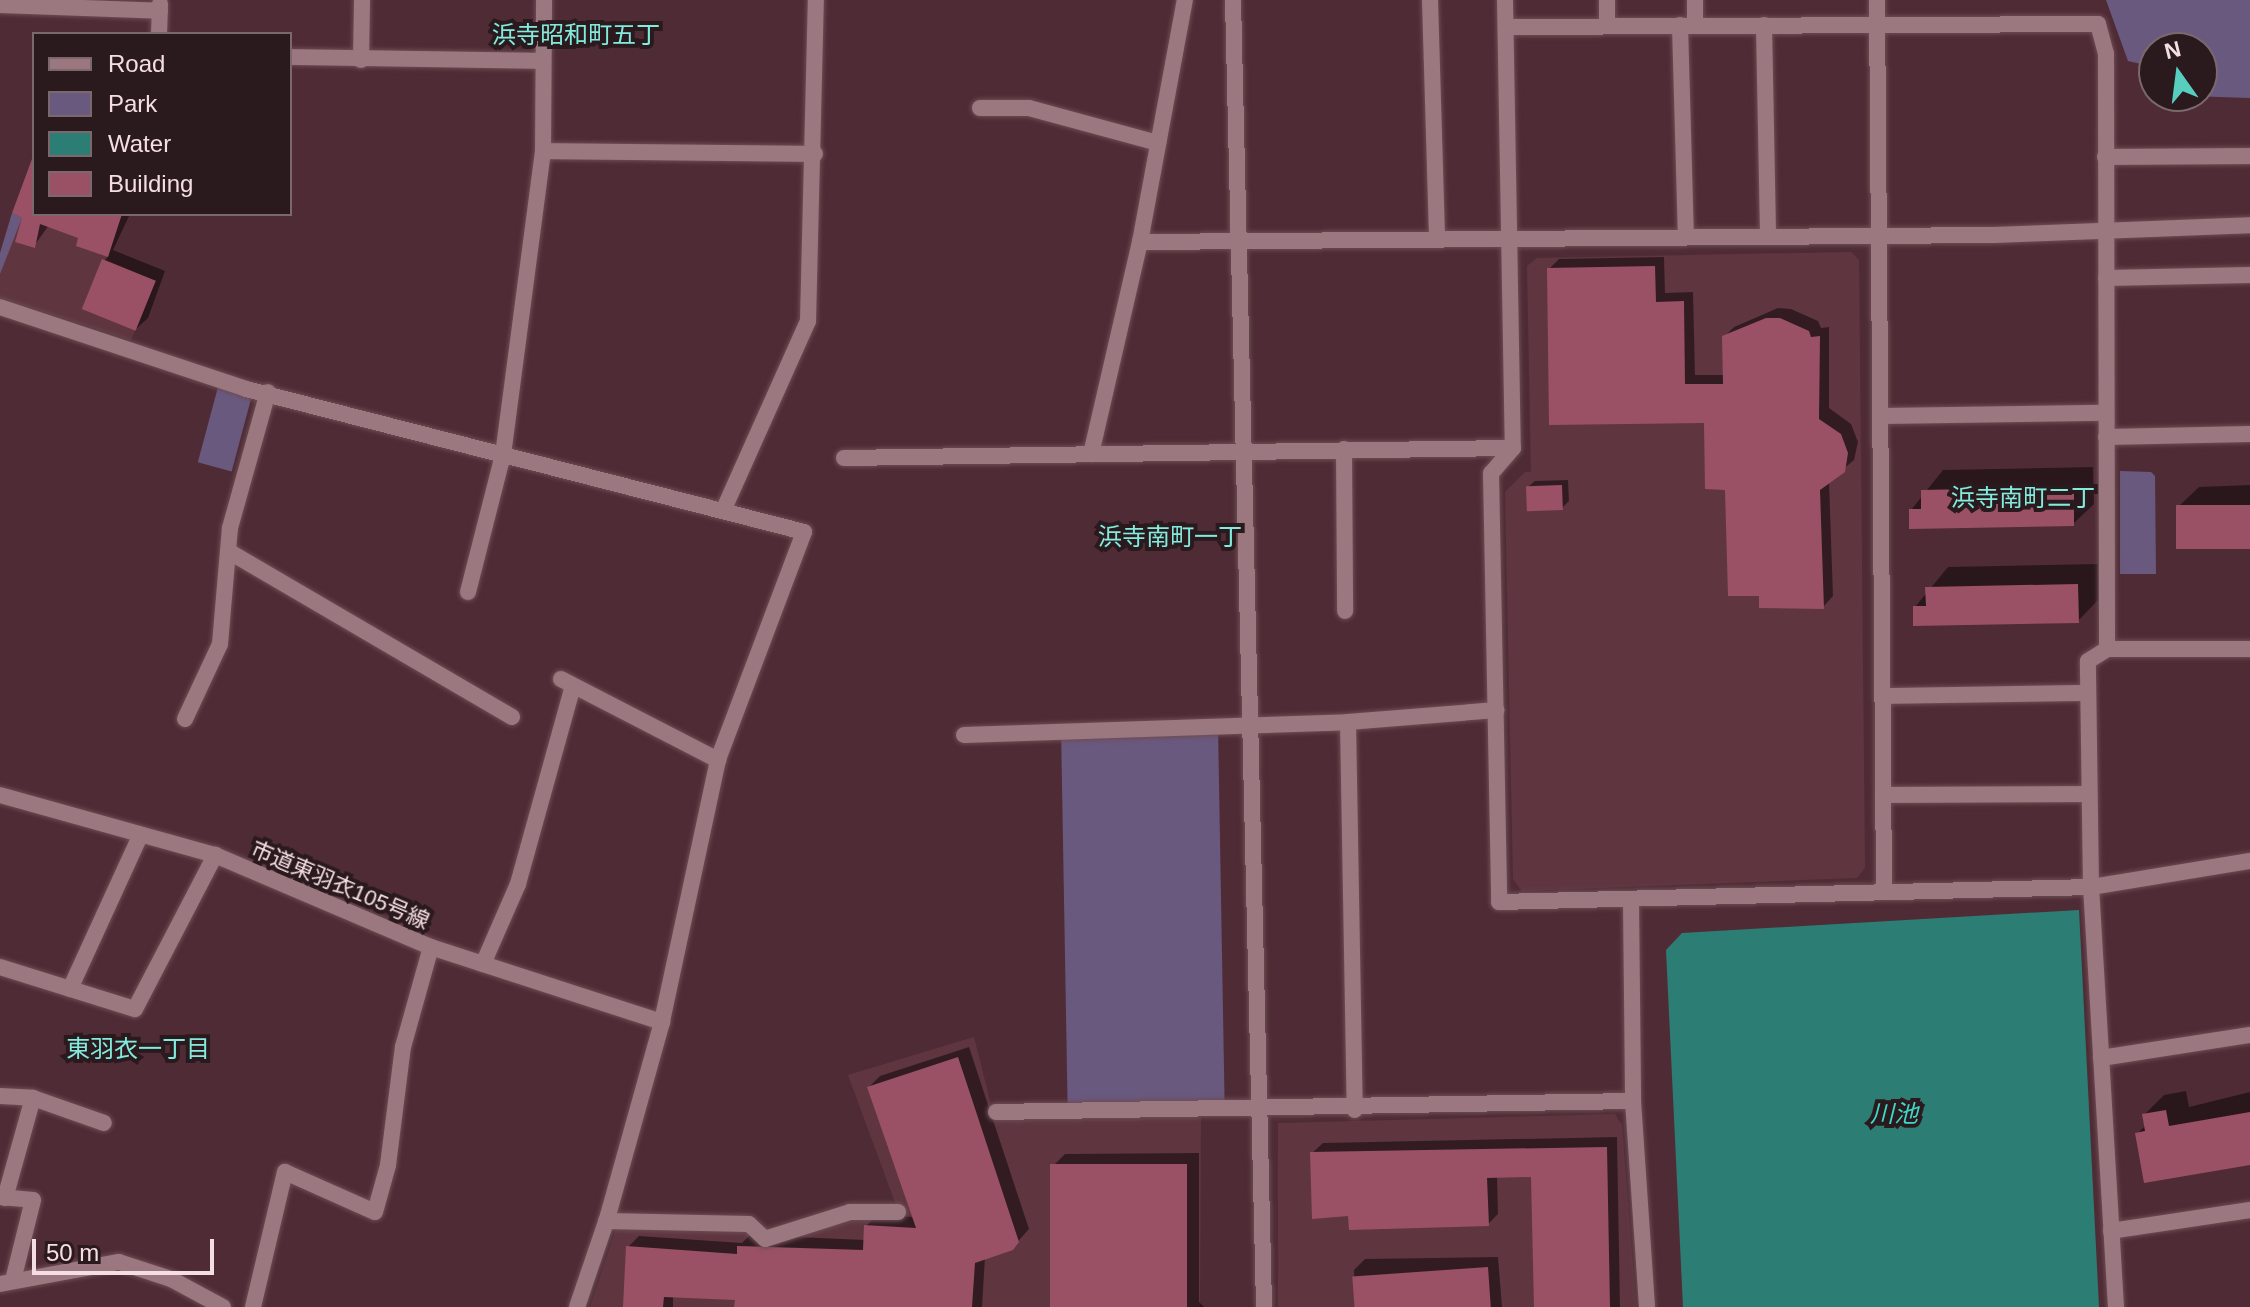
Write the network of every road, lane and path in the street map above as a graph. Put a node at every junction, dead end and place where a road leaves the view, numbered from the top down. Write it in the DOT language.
graph roads {
  1 [pos="362,0"];
  2 [pos="544,0"];
  3 [pos="816,0"];
  4 [pos="1233,0"];
  5 [pos="1430,0"];
  6 [pos="1505,0"];
  7 [pos="1607,0"];
  8 [pos="1695,0"];
  9 [pos="1877,0"];
  10 [pos="1181,1"];
  11 [pos="0,5"];
  12 [pos="160,6"];
  13 [pos="1878,23"];
  14 [pos="1688,25"];
  15 [pos="1764,25"];
  16 [pos="1607,26"];
  17 [pos="1506,27"];
  18 [pos="159,32"];
  19 [pos="292,57"];
  20 [pos="361,60"];
  21 [pos="543,61"];
  22 [pos="980,108"];
  23 [pos="1158,143"];
  24 [pos="543,151"];
  25 [pos="815,154"];
  26 [pos="2250,156"];
  27 [pos="2105,157"];
  28 [pos="2250,225"];
  29 [pos="2106,230"];
  30 [pos="1768,234"];
  31 [pos="1881,234"];
  32 [pos="1686,235"];
  33 [pos="1509,237"];
  34 [pos="1437,238"];
  35 [pos="1241,241"];
  36 [pos="1140,242"];
  37 [pos="2250,275"];
  38 [pos="2106,278"];
  39 [pos="0,307"];
  40 [pos="268,392"];
  41 [pos="2106,413"];
  42 [pos="1882,416"];
  43 [pos="2250,434"];
  44 [pos="2106,437"];
  45 [pos="1513,448"];
  46 [pos="1246,449"];
  47 [pos="1344,449"];
  48 [pos="1091,454"];
  49 [pos="503,455"];
  50 [pos="844,458"];
  51 [pos="723,511"];
  52 [pos="228,551"];
  53 [pos="468,592"];
  54 [pos="1345,611"];
  55 [pos="2107,649"];
  56 [pos="2250,649"];
  57 [pos="2086,693"];
  58 [pos="1885,696"];
  59 [pos="1497,710"];
  60 [pos="512,717"];
  61 [pos="185,719"];
  62 [pos="1348,722"];
  63 [pos="1250,725"];
  64 [pos="964,735"];
  65 [pos="718,760"];
  66 [pos="2088,794"];
  67 [pos="0,795"];
  68 [pos="1884,795"];
  69 [pos="140,836"];
  70 [pos="215,855"];
  71 [pos="2250,861"];
  72 [pos="2091,887"];
  73 [pos="1884,890"];
  74 [pos="1631,901"];
  75 [pos="431,947"];
  76 [pos="483,964"];
  77 [pos="0,967"];
  78 [pos="70,989"];
  79 [pos="662,1022"];
  80 [pos="2250,1035"];
  81 [pos="2101,1058"];
  82 [pos="0,1096"];
  83 [pos="33,1098"];
  84 [pos="1633,1101"];
  85 [pos="1258,1110"];
  86 [pos="1355,1110"];
  87 [pos="996,1112"];
  88 [pos="104,1123"];
  89 [pos="3,1198"];
  90 [pos="2250,1210"];
  91 [pos="898,1212"];
  92 [pos="606,1221"];
  93 [pos="2111,1231"];
  94 [pos="7,1282"];
  95 [pos="223,1307"];
  96 [pos="253,1307"];
  97 [pos="577,1307"];
  98 [pos="1264,1307"];
  99 [pos="1647,1307"];
  100 [pos="2116,1307"];
  1 -- 20 [label="street"];
  2 -- 21 [label="street"];
  3 -- 25 [label="street"];
  4 -- 35 [label="street"];
  5 -- 34 [label="street"];
  6 -- 17 [label="street"];
  7 -- 16 [label="street"];
  8 -- 14 [label="street"];
  9 -- 13 [label="street"];
  10 -- 23 [label="street"];
  11 -- 12 [label="street"];
  12 -- 18 [label="street"];
  13 -- 15 [label="street"];
  13 -- 27 [label="street"];
  13 -- 31 [label="street"];
  14 -- 15 [label="street"];
  14 -- 16 [label="street"];
  14 -- 32 [label="street"];
  15 -- 30 [label="street"];
  16 -- 17 [label="street"];
  17 -- 33 [label="street"];
  19 -- 20 [label="street"];
  20 -- 21 [label="street"];
  21 -- 24 [label="street"];
  22 -- 23 [label="street"];
  23 -- 36 [label="street"];
  24 -- 25 [label="street"];
  24 -- 49 [label="street"];
  25 -- 51 [label="street"];
  26 -- 27 [label="street"];
  27 -- 29 [label="street"];
  28 -- 29 [label="street"];
  29 -- 31 [label="street"];
  29 -- 38 [label="street"];
  30 -- 31 [label="street"];
  30 -- 32 [label="street"];
  31 -- 42 [label="street"];
  32 -- 33 [label="street"];
  33 -- 34 [label="street"];
  33 -- 45 [label="street"];
  34 -- 35 [label="street"];
  35 -- 36 [label="street"];
  35 -- 46 [label="street"];
  36 -- 48 [label="street"];
  37 -- 38 [label="street"];
  38 -- 41 [label="street"];
  39 -- 40 [label="street"];
  40 -- 49 [label="street"];
  40 -- 52 [label="street"];
  41 -- 42 [label="street"];
  41 -- 44 [label="street"];
  42 -- 58 [label="street"];
  43 -- 44 [label="street"];
  44 -- 55 [label="street"];
  45 -- 47 [label="street"];
  45 -- 59 [label="street"];
  46 -- 47 [label="street"];
  46 -- 48 [label="street"];
  46 -- 63 [label="street"];
  47 -- 54 [label="street"];
  48 -- 50 [label="street"];
  49 -- 51 [label="street"];
  49 -- 53 [label="street"];
  51 -- 65 [label="street"];
  52 -- 60 [label="street"];
  52 -- 61 [label="street"];
  55 -- 56 [label="street"];
  55 -- 57 [label="street"];
  57 -- 58 [label="street"];
  57 -- 66 [label="street"];
  58 -- 68 [label="street"];
  59 -- 62 [label="street"];
  59 -- 74 [label="street"];
  62 -- 63 [label="street"];
  62 -- 86 [label="street"];
  63 -- 64 [label="street"];
  63 -- 85 [label="street"];
  65 -- 76 [label="street"];
  65 -- 79 [label="street"];
  66 -- 68 [label="street"];
  66 -- 72 [label="street"];
  67 -- 69 [label="street, 市道東羽衣105号線"];
  68 -- 73 [label="street"];
  69 -- 70 [label="street, 市道東羽衣105号線"];
  69 -- 78 [label="street"];
  70 -- 75 [label="street, 市道東羽衣105号線"];
  70 -- 78 [label="street"];
  71 -- 72 [label="street"];
  72 -- 73 [label="street"];
  72 -- 81 [label="street"];
  73 -- 74 [label="street"];
  74 -- 84 [label="street"];
  75 -- 76 [label="street, 市道東羽衣105号線"];
  75 -- 96 [label="street"];
  76 -- 79 [label="street, 市道東羽衣105号線"];
  77 -- 78 [label="street"];
  79 -- 92 [label="street"];
  80 -- 81 [label="street"];
  81 -- 93 [label="street"];
  82 -- 83 [label="street"];
  83 -- 88 [label="street"];
  83 -- 89 [label="street"];
  84 -- 86 [label="street"];
  84 -- 99 [label="street"];
  85 -- 86 [label="street"];
  85 -- 87 [label="street"];
  85 -- 98 [label="street"];
  89 -- 94 [label="street"];
  90 -- 93 [label="street"];
  91 -- 92 [label="street"];
  92 -- 97 [label="street"];
  93 -- 100 [label="street"];
  94 -- 95 [label="street"];
}
